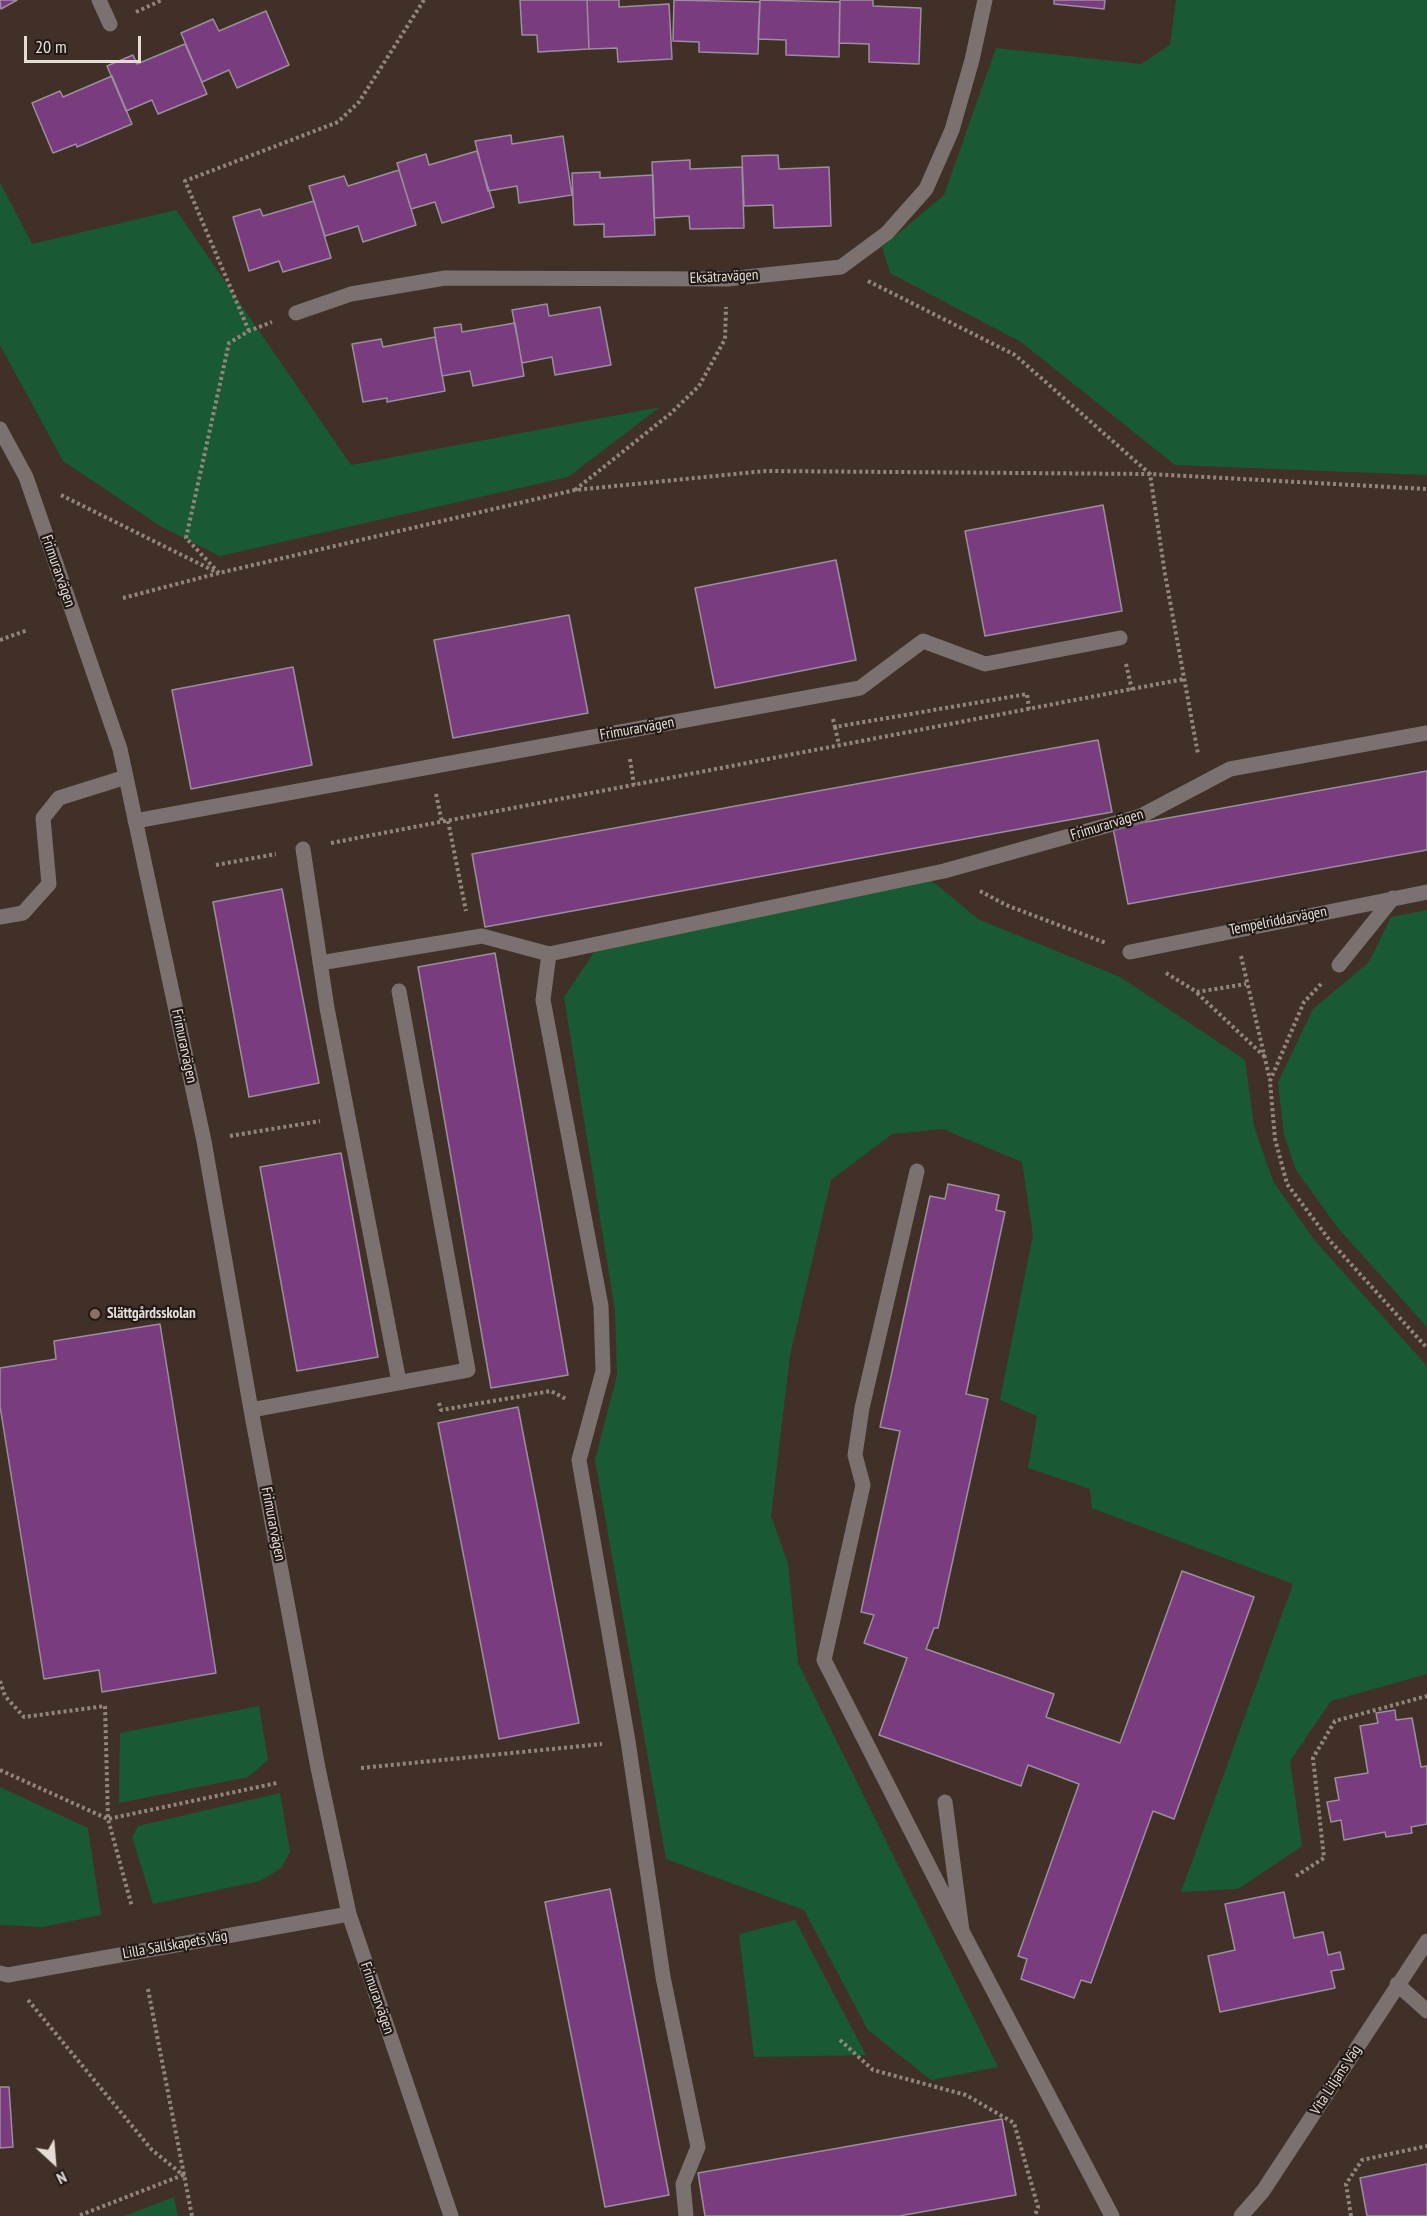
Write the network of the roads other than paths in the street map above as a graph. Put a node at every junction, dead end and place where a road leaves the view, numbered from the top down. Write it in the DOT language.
graph roads {
  1 [pos="99,0"];
  2 [pos="985,0"];
  3 [pos="110,24"];
  4 [pos="296,313"];
  5 [pos="0,429"];
  6 [pos="1120,638"];
  7 [pos="1427,733"];
  8 [pos="126,777"];
  9 [pos="135,820"];
  10 [pos="303,849"];
  11 [pos="1427,892"];
  12 [pos="1393,898"];
  13 [pos="0,917"];
  14 [pos="1130,952"];
  15 [pos="549,954"];
  16 [pos="320,963"];
  17 [pos="1339,965"];
  18 [pos="399,991"];
  19 [pos="917,1171"];
  20 [pos="399,1382"];
  21 [pos="251,1410"];
  22 [pos="945,1802"];
  23 [pos="349,1914"];
  24 [pos="962,1931"];
  25 [pos="1427,1941"];
  26 [pos="4,1974"];
  27 [pos="1397,1984"];
  28 [pos="1427,2011"];
  29 [pos="451,2216"];
  30 [pos="686,2216"];
  31 [pos="1112,2216"];
  32 [pos="1241,2216"];
  1 -- 3 [label="street"];
  2 -- 4 [label="street, Eksätravägen"];
  5 -- 8 [label="street, Frimurarvägen"];
  6 -- 9 [label="street, Frimurarvägen"];
  7 -- 15 [label="street, Frimurarvägen"];
  8 -- 9 [label="street, Frimurarvägen"];
  8 -- 13 [label="street"];
  9 -- 21 [label="street, Frimurarvägen"];
  10 -- 16 [label="street"];
  11 -- 12 [label="street, Tempelriddarvägen"];
  12 -- 14 [label="street, Tempelriddarvägen"];
  12 -- 17 [label="street"];
  15 -- 16 [label="street, Frimurarvägen"];
  15 -- 30 [label="street"];
  16 -- 20 [label="street"];
  18 -- 20 [label="street"];
  19 -- 24 [label="street"];
  20 -- 21 [label="street"];
  21 -- 23 [label="street, Frimurarvägen"];
  22 -- 24 [label="street"];
  23 -- 26 [label="street, Lilla Sällskapets Väg"];
  23 -- 29 [label="street, Frimurarvägen"];
  24 -- 31 [label="street"];
  25 -- 27 [label="street, Vita Liljans Väg"];
  27 -- 28 [label="street"];
  27 -- 32 [label="street, Vita Liljans Väg"];
}
